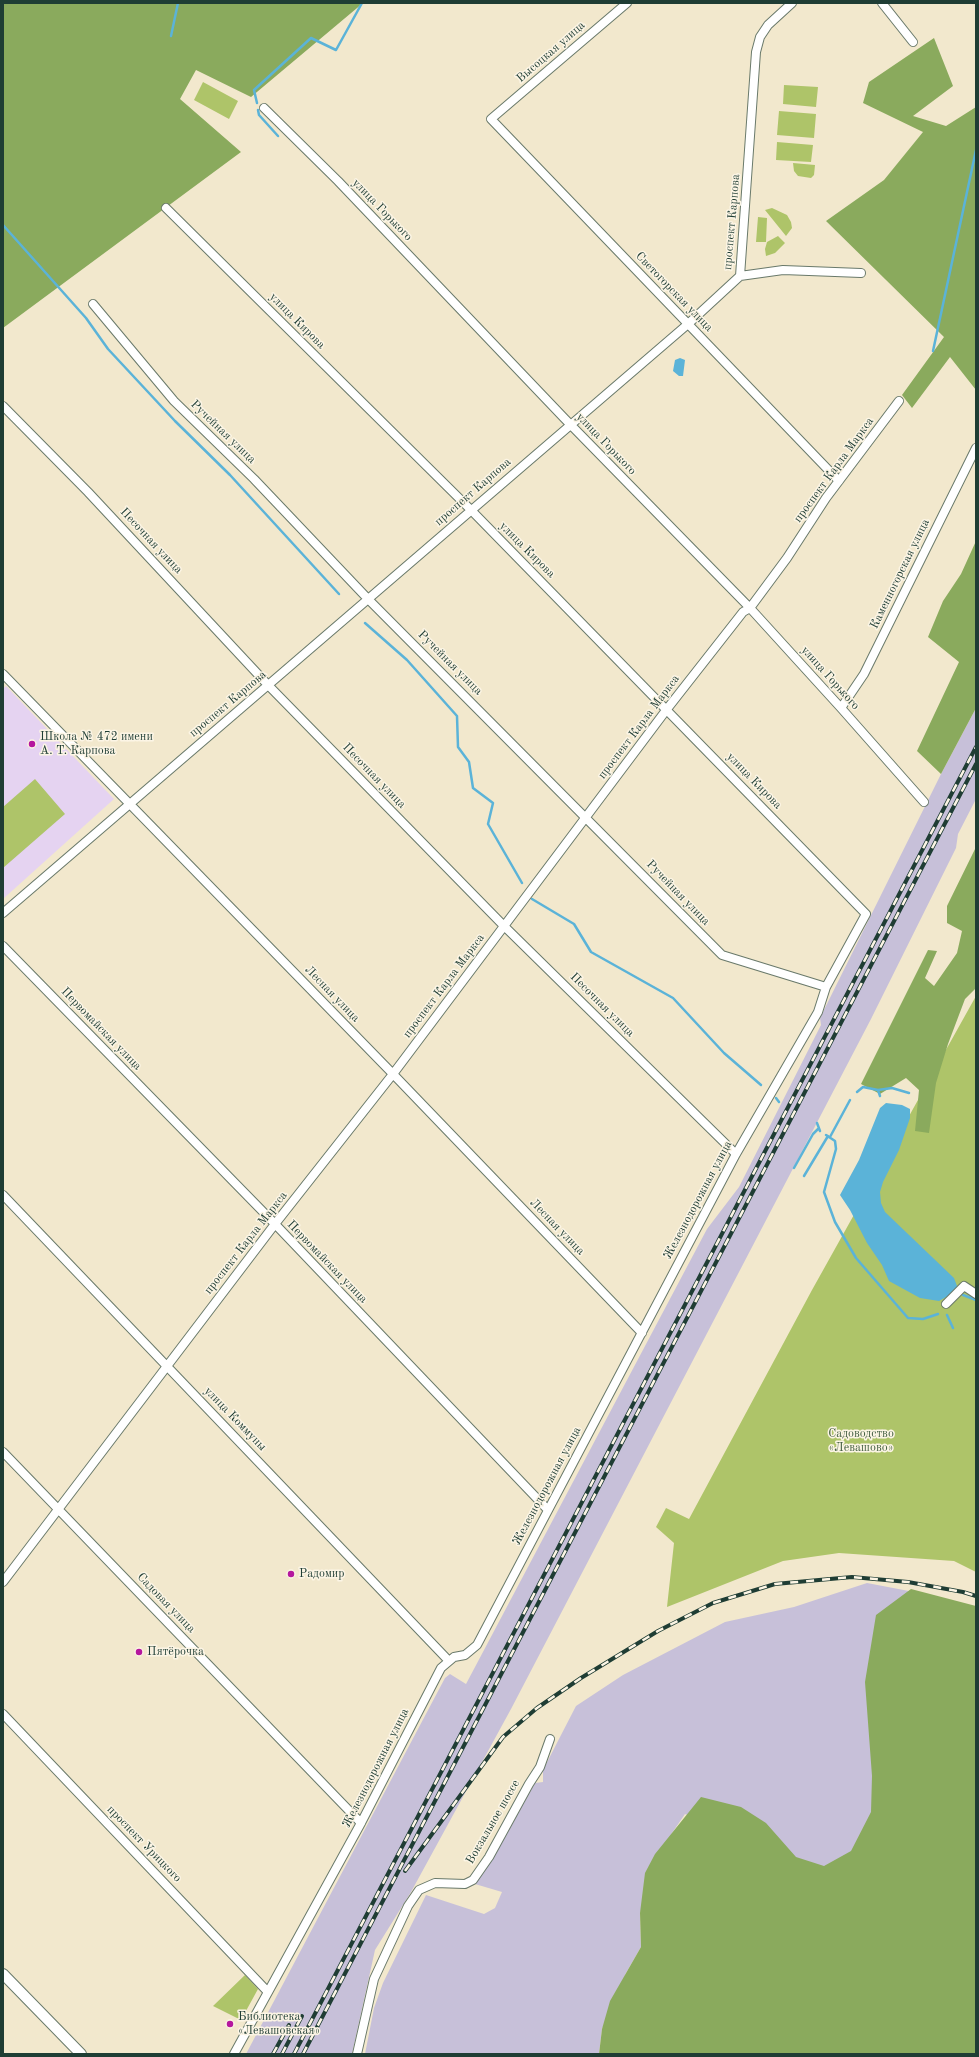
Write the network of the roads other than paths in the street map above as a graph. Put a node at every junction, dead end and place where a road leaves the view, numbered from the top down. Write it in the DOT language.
graph roads {
  1 [pos="627,3"];
  2 [pos="792,3"];
  3 [pos="882,3"];
  4 [pos="914,42"];
  5 [pos="264,108"];
  6 [pos="491,119"];
  7 [pos="166,208"];
  8 [pos="861,273"];
  9 [pos="740,276"];
  10 [pos="92,304"];
  11 [pos="688,324"];
  12 [pos="899,401"];
  13 [pos="3,406"];
  14 [pos="571,425"];
  15 [pos="976,448"];
  16 [pos="839,481"];
  17 [pos="471,510"];
  18 [pos="368,599"];
  19 [pos="750,608"];
  20 [pos="3,674"];
  21 [pos="268,685"];
  22 [pos="841,708"];
  23 [pos="667,709"];
  24 [pos="924,802"];
  25 [pos="128,804"];
  26 [pos="587,817"];
  27 [pos="3,913"];
  28 [pos="866,914"];
  29 [pos="503,925"];
  30 [pos="3,946"];
  31 [pos="826,987"];
  32 [pos="393,1074"];
  33 [pos="736,1154"];
  34 [pos="3,1195"];
  35 [pos="275,1224"];
  36 [pos="976,1294"];
  37 [pos="946,1304"];
  38 [pos="642,1333"];
  39 [pos="167,1366"];
  40 [pos="3,1452"];
  41 [pos="59,1509"];
  42 [pos="548,1510"];
  43 [pos="3,1582"];
  44 [pos="448,1660"];
  45 [pos="3,1714"];
  46 [pos="550,1739"];
  47 [pos="361,1823"];
  48 [pos="3,1974"];
  49 [pos="267,1992"];
  50 [pos="81,2054"];
  51 [pos="234,2054"];
  52 [pos="357,2054"];
  1 -- 6 [label="street, Высоцкая улица"];
  2 -- 9 [label="street, проспект Карпова"];
  3 -- 4 [label="street"];
  5 -- 14 [label="street, улица Горького"];
  6 -- 11 [label="street, Светогорская улица"];
  7 -- 17 [label="street, улица Кирова"];
  8 -- 9 [label="street"];
  9 -- 11 [label="street, проспект Карпова"];
  10 -- 18 [label="street, Ручейная улица"];
  11 -- 14 [label="street, проспект Карпова"];
  11 -- 16 [label="street, Светогорская улица"];
  12 -- 16 [label="street, проспект Карла Маркса"];
  13 -- 21 [label="street, Песочная улица"];
  14 -- 17 [label="street, проспект Карпова"];
  14 -- 19 [label="street, улица Горького"];
  15 -- 22 [label="street, Каменногорская улица"];
  16 -- 19 [label="street, проспект Карла Маркса"];
  17 -- 18 [label="street, проспект Карпова"];
  17 -- 23 [label="street, улица Кирова"];
  18 -- 21 [label="street, проспект Карпова"];
  18 -- 26 [label="street, Ручейная улица"];
  19 -- 22 [label="street, улица Горького"];
  19 -- 23 [label="street, проспект Карла Маркса"];
  20 -- 25 [label="street, Лесная улица"];
  21 -- 25 [label="street, проспект Карпова"];
  21 -- 29 [label="street, Песочная улица"];
  22 -- 24 [label="street, улица Горького"];
  23 -- 26 [label="street, проспект Карла Маркса"];
  23 -- 28 [label="street, улица Кирова"];
  25 -- 27 [label="street, проспект Карпова"];
  25 -- 32 [label="street, Лесная улица"];
  26 -- 29 [label="street, проспект Карла Маркса"];
  26 -- 31 [label="street, Ручейная улица"];
  28 -- 31 [label="street, Железнодорожная улица"];
  29 -- 32 [label="street, проспект Карла Маркса"];
  29 -- 33 [label="street, Песочная улица"];
  30 -- 35 [label="street, Первомайская улица"];
  31 -- 33 [label="street, Железнодорожная улица"];
  32 -- 35 [label="street, проспект Карла Маркса"];
  32 -- 38 [label="street, Лесная улица"];
  33 -- 38 [label="street, Железнодорожная улица"];
  34 -- 39 [label="street, улица Коммуны"];
  35 -- 39 [label="street, проспект Карла Маркса"];
  35 -- 42 [label="street, Первомайская улица"];
  36 -- 37 [label="street"];
  38 -- 42 [label="street, Железнодорожная улица"];
  39 -- 41 [label="street, проспект Карла Маркса"];
  39 -- 44 [label="street, улица Коммуны"];
  40 -- 41 [label="street, Садовая улица"];
  41 -- 43 [label="street, проспект Карла Маркса"];
  41 -- 47 [label="street, Садовая улица"];
  42 -- 44 [label="street, Железнодорожная улица"];
  44 -- 47 [label="street, Железнодорожная улица"];
  45 -- 49 [label="street, проспект Урицкого"];
  46 -- 52 [label="street, Вокзальное шоссе"];
  47 -- 49 [label="street, Железнодорожная улица"];
  48 -- 50 [label="street"];
  49 -- 51 [label="street, Железнодорожная улица"];
}
